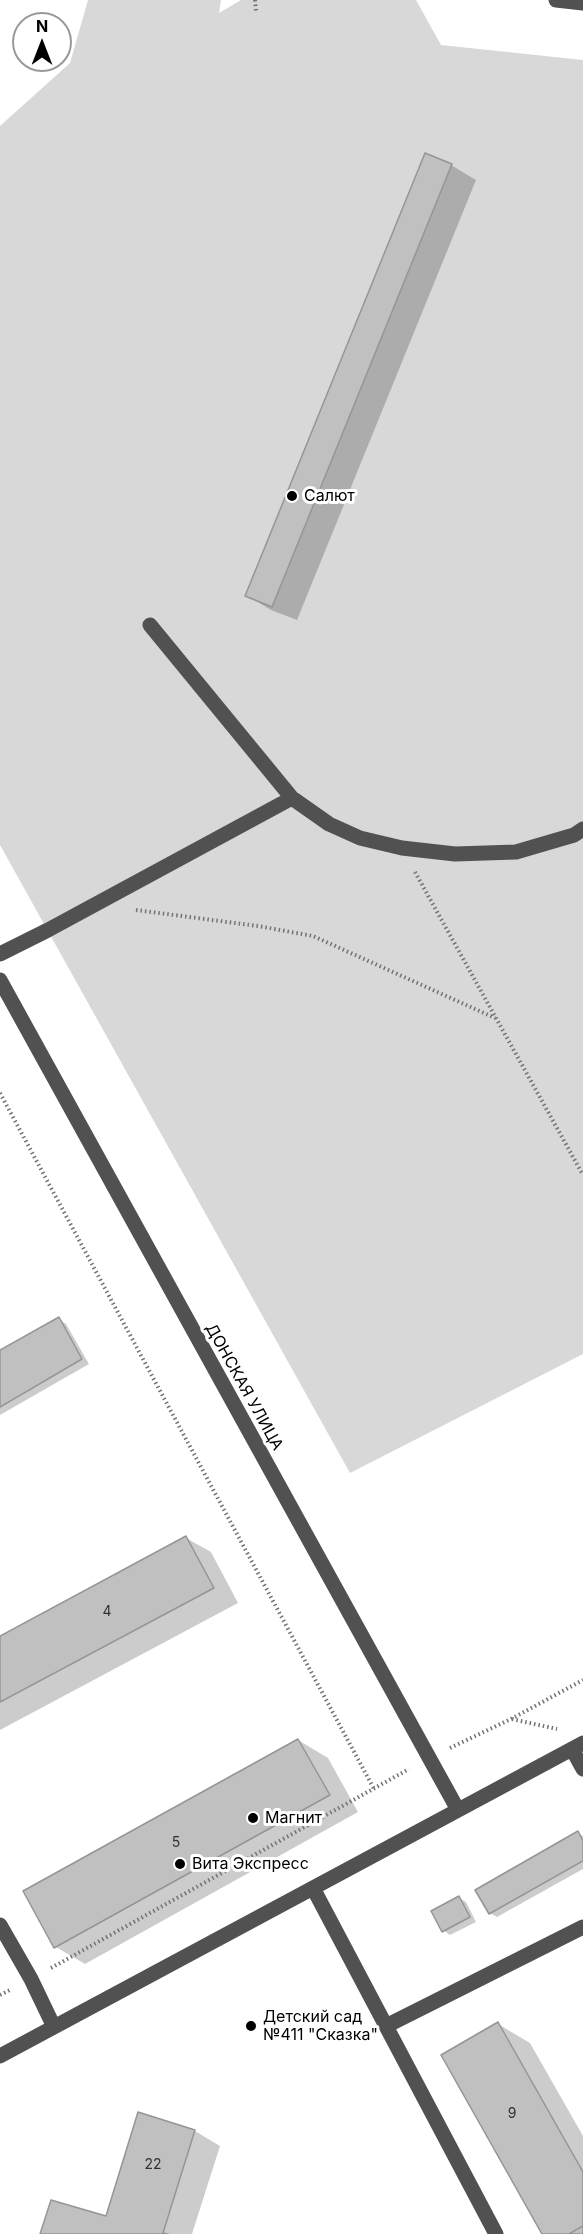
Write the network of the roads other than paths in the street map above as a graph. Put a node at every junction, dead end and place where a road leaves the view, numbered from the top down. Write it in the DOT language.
graph roads {
  1 [pos="556,0"];
  2 [pos="583,3"];
  3 [pos="150,625"];
  4 [pos="292,798"];
  5 [pos="583,829"];
  6 [pos="0,954"];
  7 [pos="0,980"];
  8 [pos="577,1746"];
  9 [pos="583,1769"];
  10 [pos="458,1810"];
  11 [pos="313,1888"];
  12 [pos="0,1925"];
  13 [pos="583,1927"];
  14 [pos="386,2026"];
  15 [pos="54,2027"];
  16 [pos="0,2056"];
  17 [pos="496,2234"];
  1 -- 2 [label="street"];
  3 -- 4 [label="street"];
  4 -- 5 [label="street"];
  4 -- 6 [label="street"];
  7 -- 10 [label="street, ДОНСКАЯ УЛИЦА"];
  8 -- 9 [label="street"];
  8 -- 10 [label="street"];
  10 -- 11 [label="street"];
  11 -- 14 [label="street"];
  11 -- 15 [label="street"];
  12 -- 15 [label="street"];
  13 -- 14 [label="street"];
  14 -- 17 [label="street"];
  15 -- 16 [label="street"];
}
